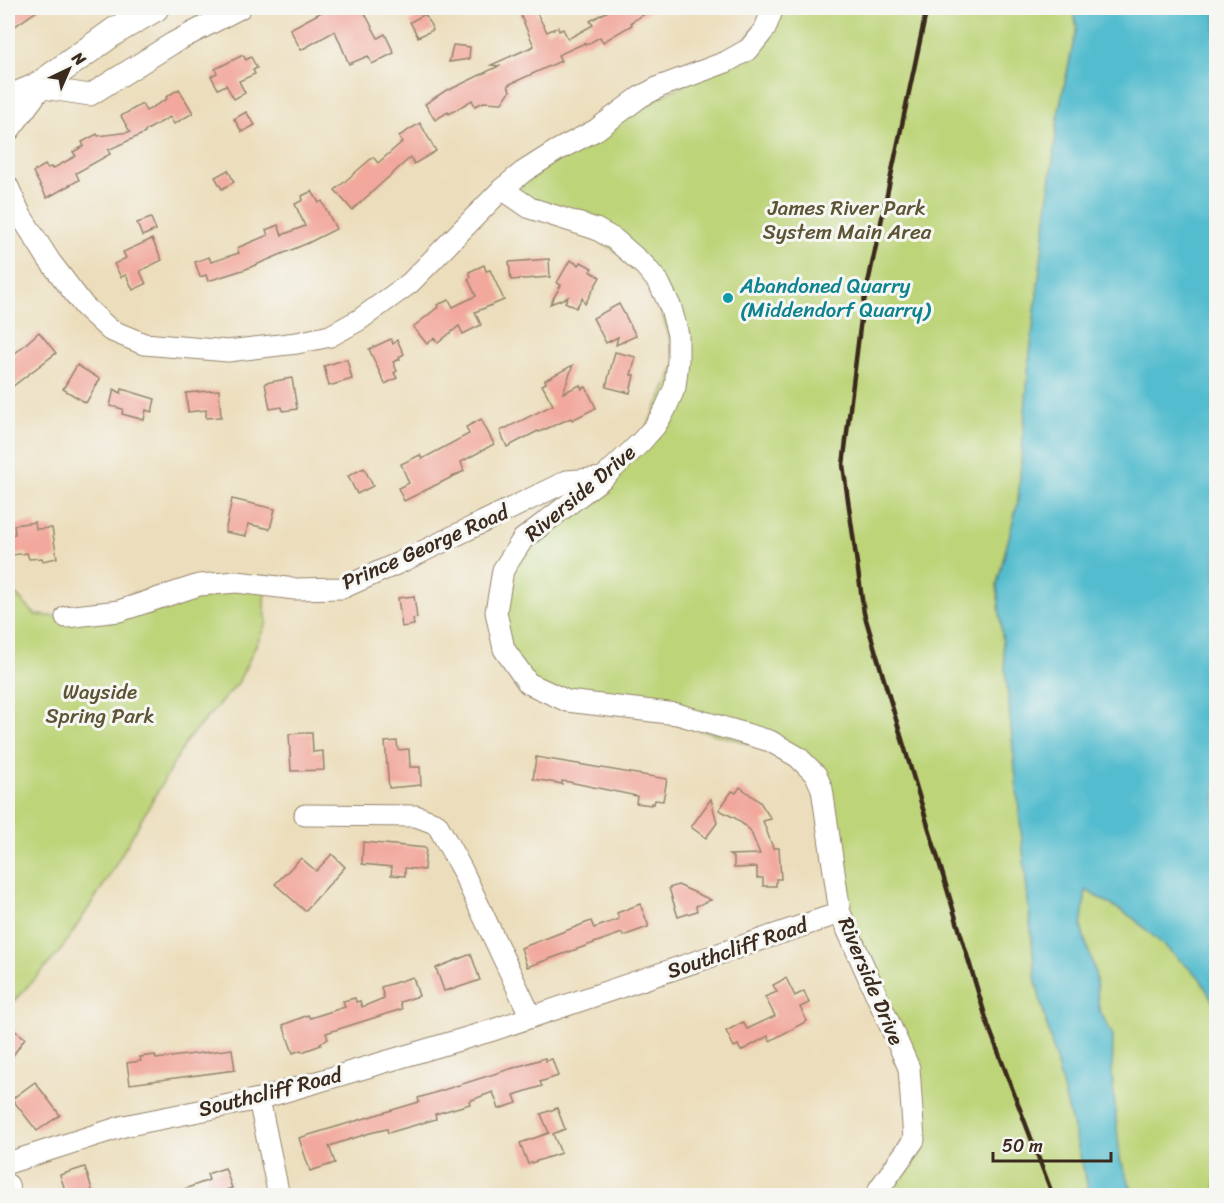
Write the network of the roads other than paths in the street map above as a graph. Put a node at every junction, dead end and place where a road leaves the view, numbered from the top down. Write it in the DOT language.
graph roads {
  1 [pos="155,8"];
  2 [pos="240,8"];
  3 [pos="773,8"];
  4 [pos="37,87"];
  5 [pos="8,99"];
  6 [pos="8,127"];
  7 [pos="8,187"];
  8 [pos="502,189"];
  9 [pos="603,478"];
  10 [pos="66,617"];
  11 [pos="304,815"];
  12 [pos="840,913"];
  13 [pos="531,1017"];
  14 [pos="259,1099"];
  15 [pos="8,1163"];
  16 [pos="8,1185"];
  17 [pos="11,1196"];
  18 [pos="279,1196"];
  19 [pos="880,1196"];
  1 -- 4 [label="main road"];
  2 -- 4 [label="street"];
  3 -- 8 [label="street"];
  4 -- 5 [label="main road"];
  4 -- 6 [label="main road"];
  7 -- 8 [label="street"];
  8 -- 9 [label="street, Riverside Drive"];
  9 -- 10 [label="street, Prince George Road"];
  9 -- 12 [label="street, Riverside Drive"];
  11 -- 13 [label="street"];
  12 -- 13 [label="street, Southcliff Road"];
  12 -- 19 [label="street, Riverside Drive"];
  13 -- 14 [label="street, Southcliff Road"];
  14 -- 15 [label="street, Southcliff Road"];
  14 -- 18 [label="street"];
  16 -- 17 [label="street"];
}
